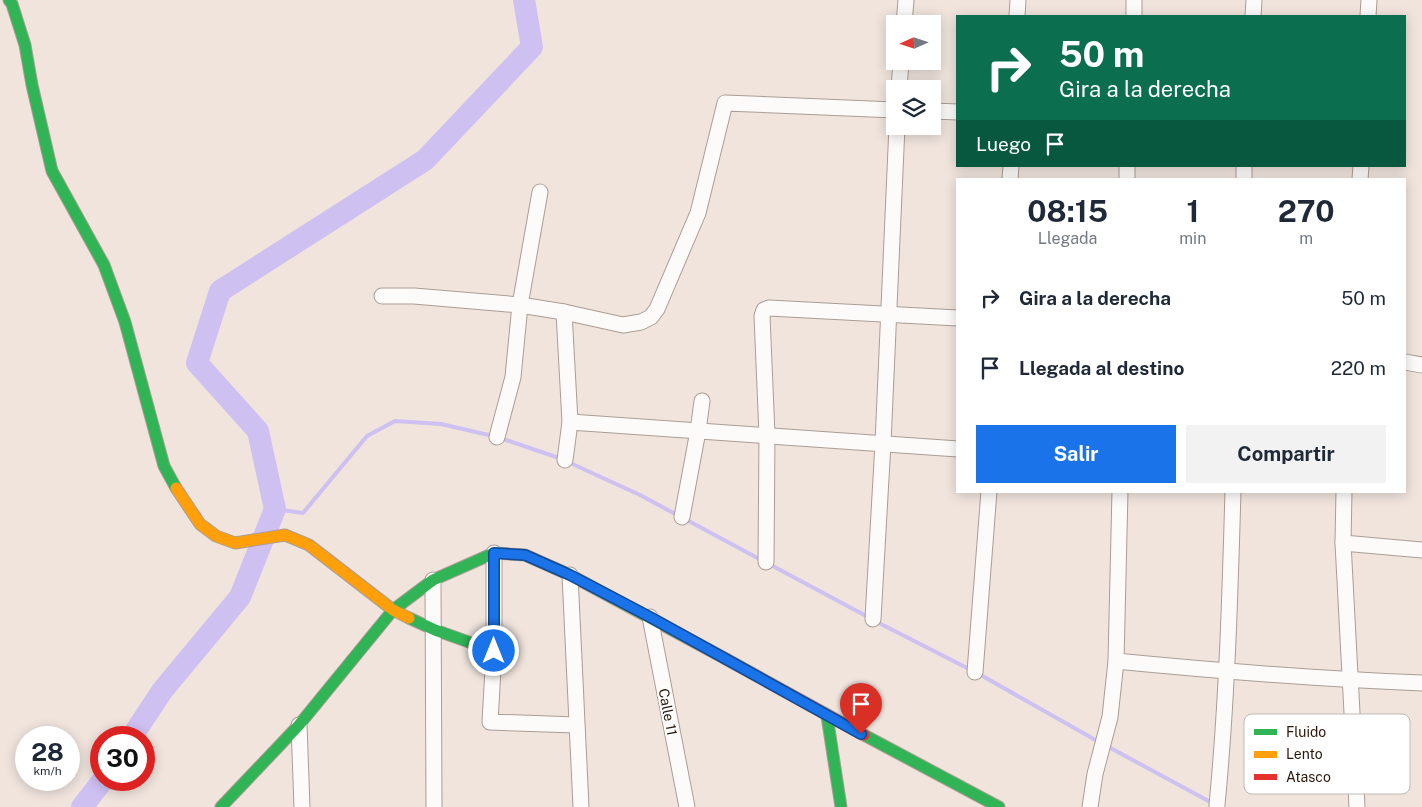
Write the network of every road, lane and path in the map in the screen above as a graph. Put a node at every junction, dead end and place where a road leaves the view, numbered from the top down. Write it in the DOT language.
graph roads {
  1 [pos="9,0"];
  2 [pos="906,0"];
  3 [pos="1018,0"];
  4 [pos="1134,0"];
  5 [pos="1254,0"];
  6 [pos="1369,0"];
  7 [pos="905,15"];
  8 [pos="1017,15"];
  9 [pos="1134,15"];
  10 [pos="1253,15"];
  11 [pos="1368,15"];
  12 [pos="886,110"];
  13 [pos="941,112"];
  14 [pos="956,112"];
  15 [pos="897,135"];
  16 [pos="540,192"];
  17 [pos="382,296"];
  18 [pos="520,306"];
  19 [pos="564,312"];
  20 [pos="890,315"];
  21 [pos="956,318"];
  22 [pos="1406,362"];
  23 [pos="1422,365"];
  24 [pos="702,401"];
  25 [pos="570,422"];
  26 [pos="698,431"];
  27 [pos="767,436"];
  28 [pos="497,437"];
  29 [pos="883,444"];
  30 [pos="956,448"];
  31 [pos="565,460"];
  32 [pos="989,493"];
  33 [pos="1120,493"];
  34 [pos="1233,493"];
  35 [pos="1344,493"];
  36 [pos="682,517"];
  37 [pos="1343,543"];
  38 [pos="1422,550"];
  39 [pos="494,553"];
  40 [pos="766,562"];
  41 [pos="570,575"];
  42 [pos="434,580"];
  43 [pos="393,610"];
  44 [pos="650,617"];
  45 [pos="873,619"];
  46 [pos="435,630"];
  47 [pos="494,651"];
  48 [pos="1116,661"];
  49 [pos="975,672"];
  50 [pos="1227,672"];
  51 [pos="1350,680"];
  52 [pos="1422,683"];
  53 [pos="1352,714"];
  54 [pos="826,716"];
  55 [pos="299,725"];
  56 [pos="576,725"];
  57 [pos="1356,794"];
  58 [pos="1217,806"];
  59 [pos="221,807"];
  60 [pos="302,807"];
  61 [pos="434,807"];
  62 [pos="581,807"];
  63 [pos="687,807"];
  64 [pos="842,807"];
  65 [pos="999,807"];
  66 [pos="1090,807"];
  67 [pos="1357,807"];
  1 -- 43 [label="street"];
  2 -- 7 [label="street"];
  3 -- 8 [label="street"];
  4 -- 9 [label="street"];
  5 -- 10 [label="street"];
  6 -- 11 [label="street"];
  12 -- 19 [label="street"];
  13 -- 14 [label="street"];
  15 -- 20 [label="street"];
  16 -- 18 [label="street"];
  17 -- 18 [label="street"];
  18 -- 19 [label="street"];
  18 -- 28 [label="street"];
  19 -- 25 [label="street"];
  20 -- 21 [label="street"];
  20 -- 27 [label="street"];
  20 -- 29 [label="street"];
  22 -- 23 [label="street"];
  24 -- 26 [label="street"];
  25 -- 26 [label="street"];
  25 -- 31 [label="street"];
  26 -- 27 [label="street"];
  26 -- 36 [label="street"];
  27 -- 29 [label="street"];
  27 -- 40 [label="street"];
  29 -- 30 [label="street"];
  29 -- 45 [label="street"];
  32 -- 49 [label="street"];
  33 -- 48 [label="street"];
  34 -- 50 [label="street"];
  35 -- 37 [label="street"];
  37 -- 38 [label="street"];
  37 -- 51 [label="street"];
  39 -- 41 [label="street"];
  39 -- 42 [label="street"];
  39 -- 47 [label="street"];
  41 -- 44 [label="street"];
  41 -- 56 [label="street"];
  42 -- 43 [label="street"];
  42 -- 46 [label="street"];
  43 -- 46 [label="street"];
  43 -- 55 [label="street"];
  44 -- 54 [label="street"];
  44 -- 63 [label="street, Calle 11"];
  46 -- 47 [label="street"];
  46 -- 61 [label="street"];
  47 -- 56 [label="street"];
  48 -- 50 [label="street"];
  48 -- 66 [label="street"];
  50 -- 51 [label="street"];
  50 -- 58 [label="street"];
  51 -- 52 [label="street"];
  51 -- 53 [label="street"];
  54 -- 64 [label="street"];
  54 -- 65 [label="street"];
  55 -- 59 [label="street"];
  55 -- 60 [label="street"];
  56 -- 62 [label="street"];
  57 -- 67 [label="street"];
}
